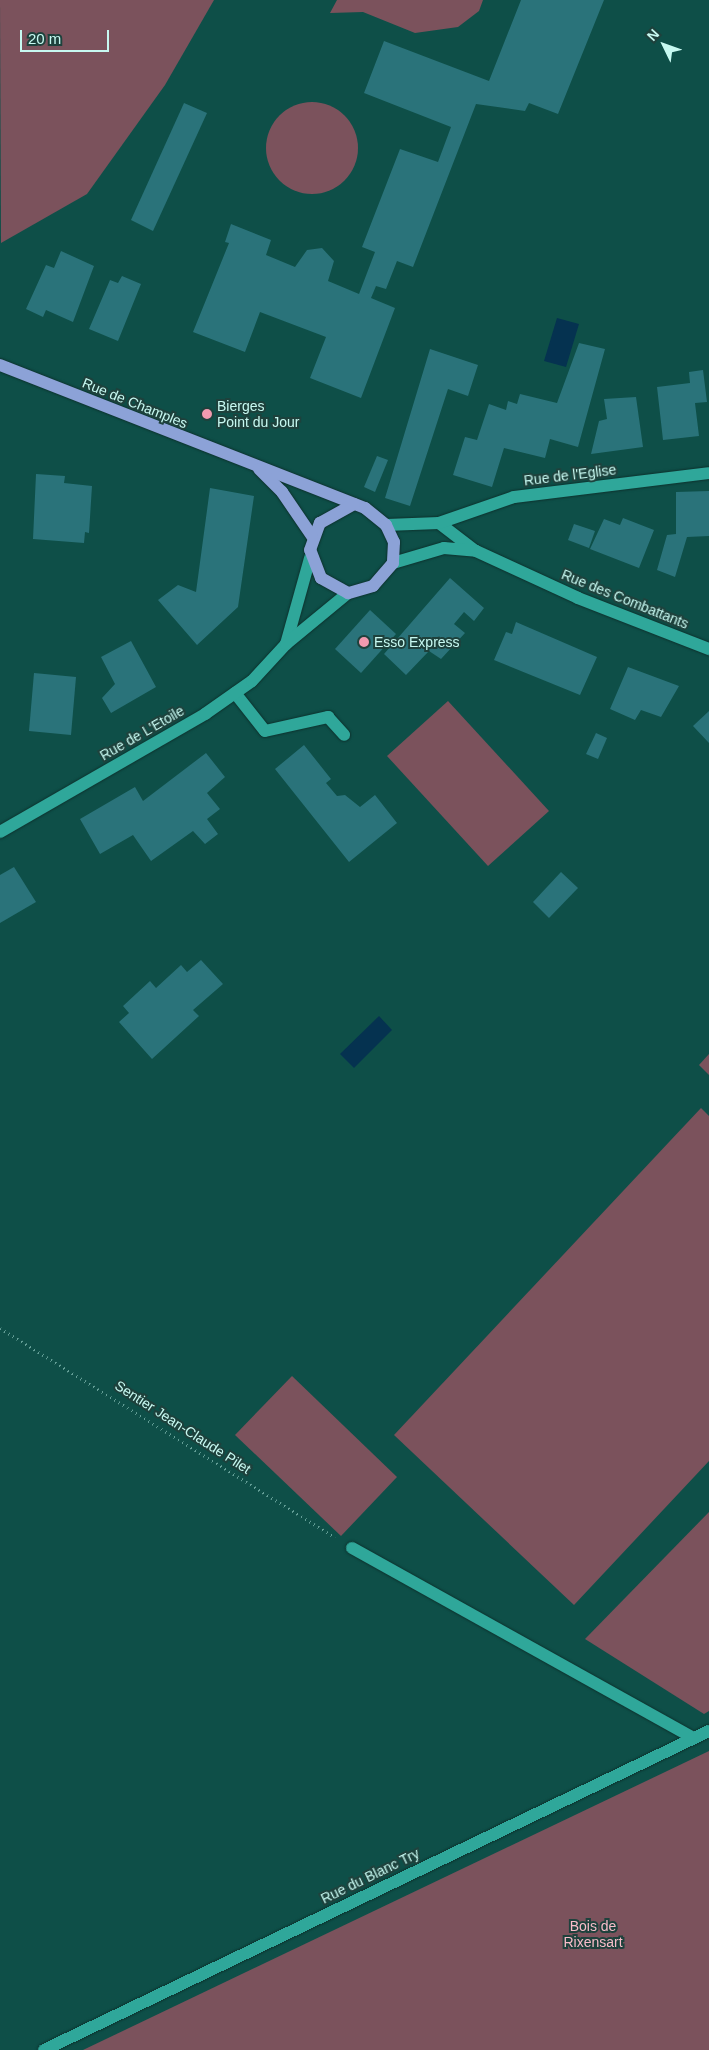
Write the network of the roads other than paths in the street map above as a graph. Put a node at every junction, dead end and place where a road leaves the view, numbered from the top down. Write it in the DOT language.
graph roads {
  1 [pos="0,365"];
  2 [pos="259,469"];
  3 [pos="709,473"];
  4 [pos="354,504"];
  5 [pos="438,523"];
  6 [pos="386,525"];
  7 [pos="312,536"];
  8 [pos="476,551"];
  9 [pos="310,558"];
  10 [pos="393,563"];
  11 [pos="348,594"];
  12 [pos="286,644"];
  13 [pos="709,649"];
  14 [pos="235,693"];
  15 [pos="344,736"];
  16 [pos="0,832"];
  17 [pos="352,1548"];
  18 [pos="709,1731"];
  19 [pos="693,1738"];
  20 [pos="44,2050"];
  1 -- 2 [label="main road, Rue de Champles"];
  2 -- 4 [label="main road, Rue de Champles"];
  2 -- 7 [label="main road, Rue de Champles"];
  3 -- 5 [label="street, Rue de l'Eglise"];
  4 -- 6 [label="main road"];
  4 -- 7 [label="main road"];
  5 -- 6 [label="street"];
  5 -- 8 [label="street, Rue des Combattants"];
  6 -- 10 [label="main road"];
  7 -- 9 [label="main road"];
  8 -- 10 [label="street, Rue des Combattants"];
  8 -- 13 [label="street, Rue des Combattants"];
  9 -- 11 [label="main road"];
  9 -- 12 [label="street"];
  10 -- 11 [label="main road"];
  11 -- 12 [label="street, Rue de L'Etoile"];
  12 -- 14 [label="street, Rue de L'Etoile"];
  14 -- 15 [label="street"];
  14 -- 16 [label="street, Rue de L'Etoile"];
  17 -- 19 [label="street"];
  18 -- 19 [label="street, Rue du Blanc Try"];
  19 -- 20 [label="street, Rue du Blanc Try"];
}
